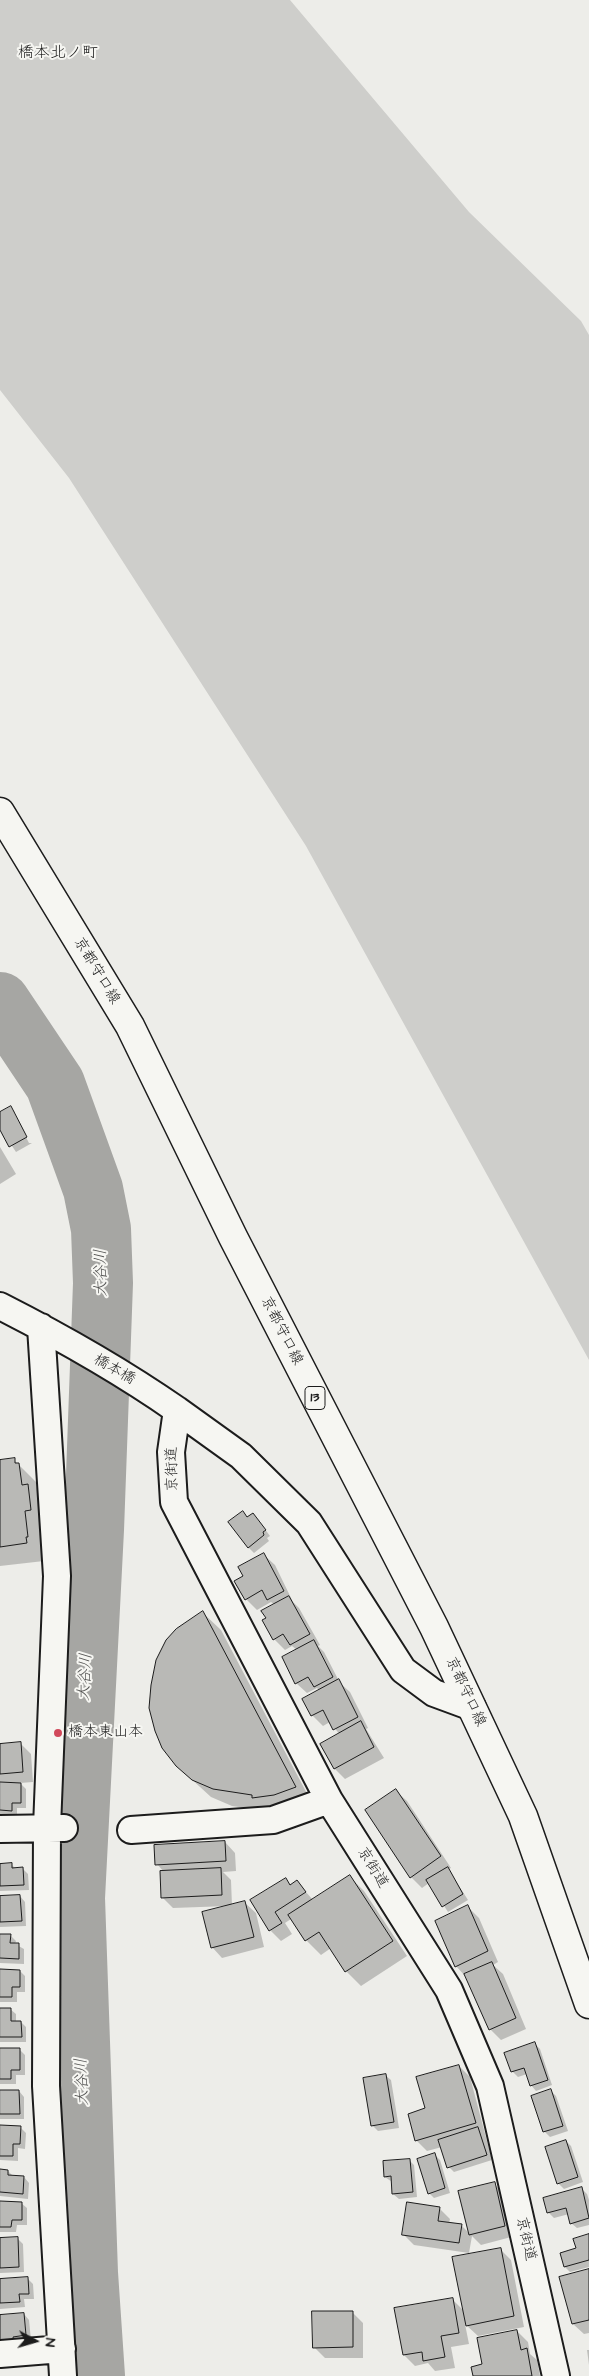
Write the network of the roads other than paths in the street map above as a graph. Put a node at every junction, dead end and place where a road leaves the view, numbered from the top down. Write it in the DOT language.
graph roads {
  1 [pos="0,812"];
  2 [pos="0,1306"];
  3 [pos="41,1327"];
  4 [pos="177,1410"];
  5 [pos="472,1707"];
  6 [pos="329,1800"];
  7 [pos="56,1828"];
  8 [pos="0,1829"];
  9 [pos="131,1830"];
  10 [pos="589,2004"];
  11 [pos="62,2349"];
  12 [pos="0,2354"];
  13 [pos="64,2376"];
  14 [pos="556,2376"];
  1 -- 5 [label="main road, 京都守口線 / 13"];
  2 -- 3 [label="street"];
  3 -- 4 [label="street, 橋本橋"];
  3 -- 7 [label="street"];
  4 -- 5 [label="street"];
  4 -- 6 [label="street, 京街道"];
  5 -- 10 [label="main road, 京都守口線 / 13"];
  6 -- 9 [label="street"];
  6 -- 14 [label="street, 京街道"];
  7 -- 8 [label="street"];
  7 -- 11 [label="street"];
  11 -- 12 [label="street"];
  11 -- 13 [label="street"];
}
